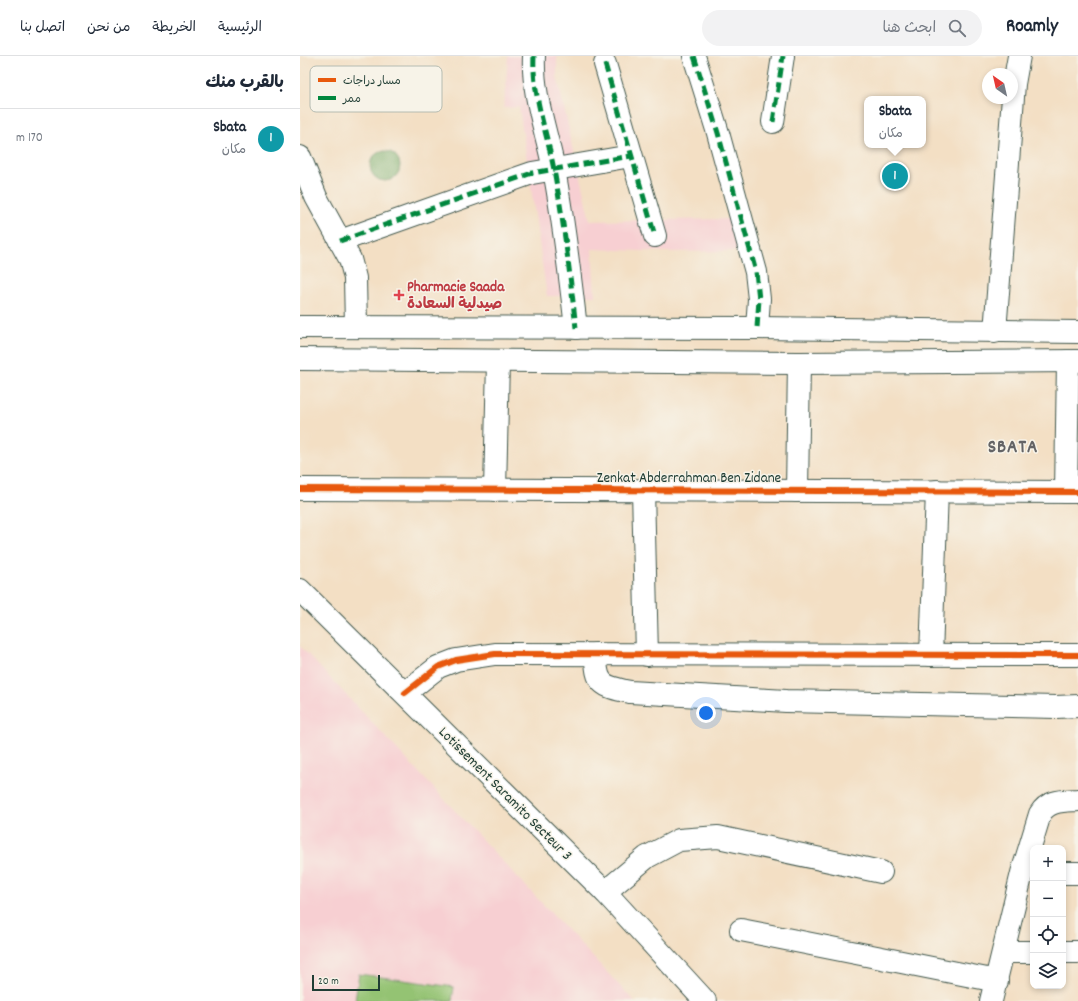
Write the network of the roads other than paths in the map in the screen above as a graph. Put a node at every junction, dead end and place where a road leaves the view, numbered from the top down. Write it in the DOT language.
graph roads {
  1 [pos="534,56"];
  2 [pos="694,56"];
  3 [pos="783,56"];
  4 [pos="1019,56"];
  5 [pos="605,64"];
  6 [pos="773,122"];
  7 [pos="631,156"];
  8 [pos="300,157"];
  9 [pos="554,168"];
  10 [pos="655,236"];
  11 [pos="340,241"];
  12 [pos="300,327"];
  13 [pos="356,327"];
  14 [pos="576,328"];
  15 [pos="757,328"];
  16 [pos="995,332"];
  17 [pos="1078,332"];
  18 [pos="300,359"];
  19 [pos="498,361"];
  20 [pos="1073,361"];
  21 [pos="800,363"];
  22 [pos="300,489"];
  23 [pos="496,490"];
  24 [pos="643,490"];
  25 [pos="797,491"];
  26 [pos="938,491"];
  27 [pos="1072,492"];
  28 [pos="300,590"];
  29 [pos="596,654"];
  30 [pos="647,655"];
  31 [pos="931,655"];
  32 [pos="1078,655"];
  33 [pos="405,693"];
  34 [pos="1078,706"];
  35 [pos="1078,800"];
  36 [pos="881,872"];
  37 [pos="1027,873"];
  38 [pos="1066,873"];
  39 [pos="1078,873"];
  40 [pos="606,892"];
  41 [pos="741,930"];
  42 [pos="1004,952"];
  43 [pos="1030,952"];
  44 [pos="1066,952"];
  45 [pos="1078,952"];
  46 [pos="994,991"];
  47 [pos="705,1001"];
  1 -- 9 [label="street"];
  2 -- 15 [label="street"];
  3 -- 6 [label="street"];
  4 -- 16 [label="street"];
  5 -- 7 [label="street"];
  7 -- 9 [label="street"];
  7 -- 10 [label="street"];
  8 -- 11 [label="street"];
  9 -- 11 [label="street"];
  9 -- 14 [label="street"];
  11 -- 13 [label="street"];
  12 -- 13 [label="street"];
  13 -- 14 [label="street"];
  14 -- 15 [label="street"];
  15 -- 16 [label="street"];
  16 -- 17 [label="street"];
  18 -- 19 [label="street"];
  19 -- 21 [label="street"];
  19 -- 23 [label="street"];
  20 -- 21 [label="street"];
  20 -- 27 [label="street"];
  21 -- 25 [label="street"];
  22 -- 23 [label="street, Zenkat Abderrahman Ben Zidane"];
  23 -- 24 [label="street, Zenkat Abderrahman Ben Zidane"];
  24 -- 25 [label="street, Zenkat Abderrahman Ben Zidane"];
  24 -- 30 [label="street"];
  25 -- 26 [label="street, Zenkat Abderrahman Ben Zidane"];
  26 -- 27 [label="street, Zenkat Abderrahman Ben Zidane"];
  26 -- 31 [label="street"];
  28 -- 33 [label="street, Lotissement Saramito Secteur 3"];
  29 -- 30 [label="street"];
  29 -- 33 [label="street"];
  29 -- 34 [label="street"];
  30 -- 31 [label="street"];
  31 -- 32 [label="street"];
  33 -- 40 [label="street, Lotissement Saramito Secteur 3"];
  35 -- 37 [label="street"];
  36 -- 40 [label="street"];
  37 -- 42 [label="street"];
  38 -- 39 [label="street"];
  40 -- 47 [label="street, Lotissement Saramito Secteur 3"];
  41 -- 46 [label="street"];
  42 -- 43 [label="street"];
  42 -- 46 [label="street"];
  44 -- 45 [label="street"];
}
